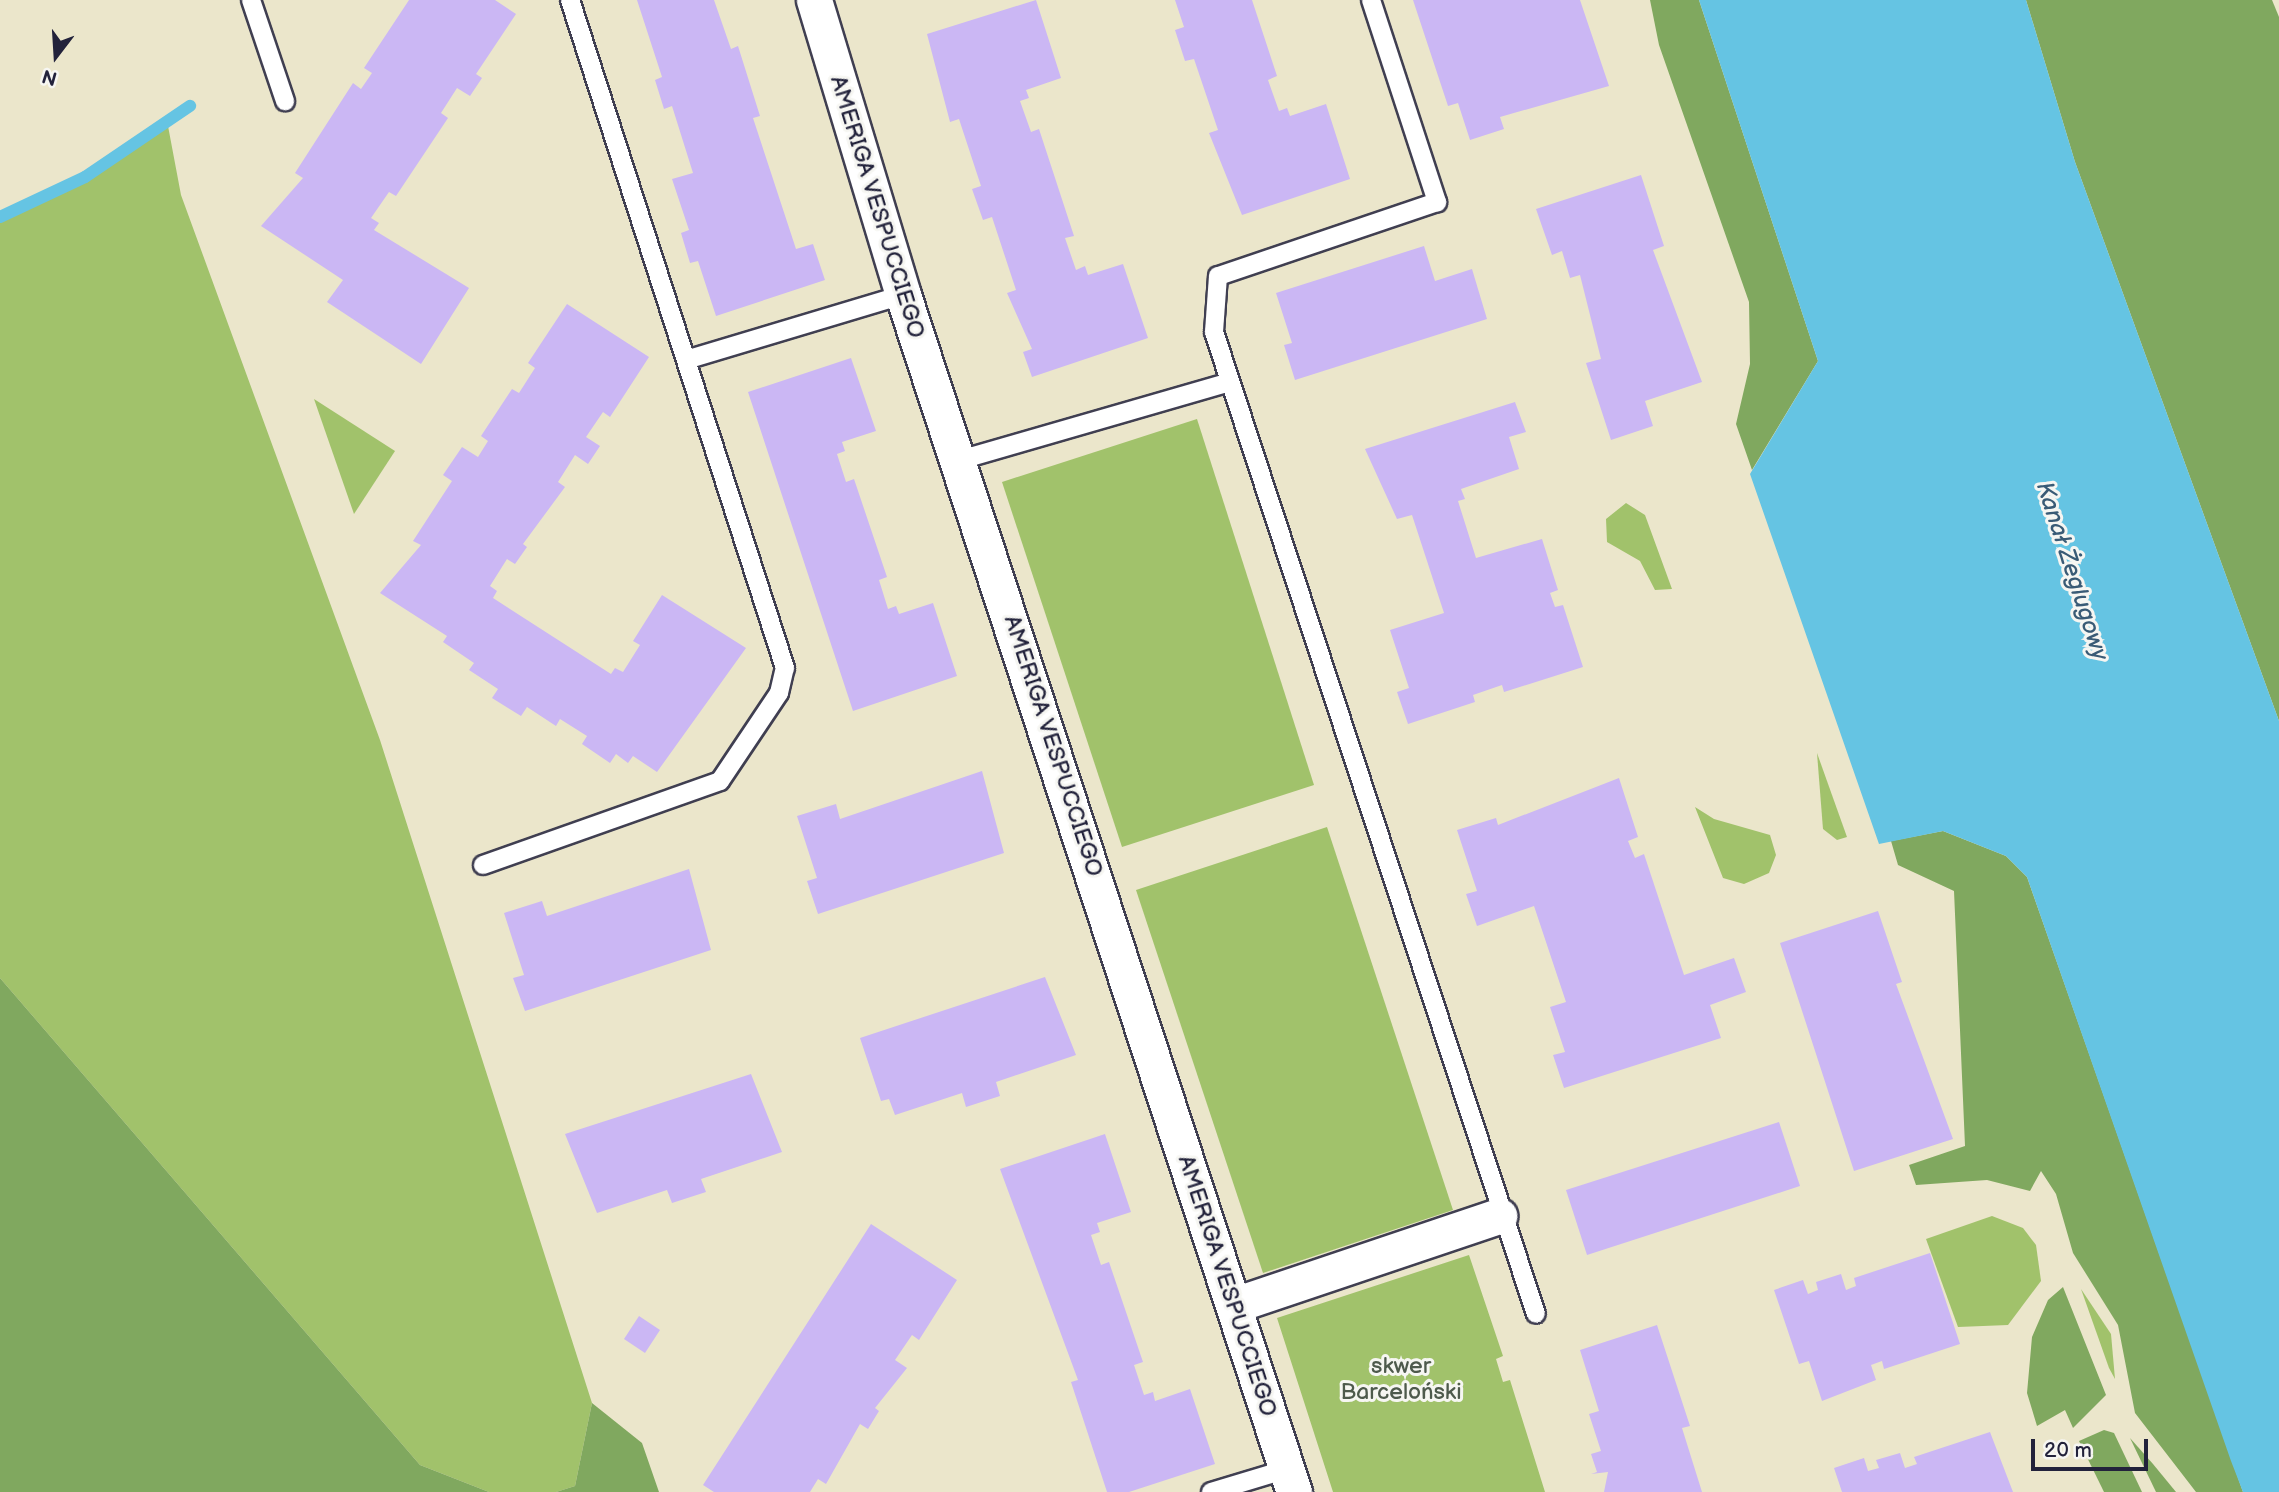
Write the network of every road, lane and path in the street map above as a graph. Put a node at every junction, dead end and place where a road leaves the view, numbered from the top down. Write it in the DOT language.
graph roads {
  1 [pos="251,0"];
  2 [pos="570,0"];
  3 [pos="814,0"];
  4 [pos="1371,0"];
  5 [pos="285,102"];
  6 [pos="903,295"];
  7 [pos="689,359"];
  8 [pos="1226,383"];
  9 [pos="960,460"];
  10 [pos="483,865"];
  11 [pos="1499,1216"];
  12 [pos="1234,1305"];
  13 [pos="1536,1314"];
  14 [pos="1291,1480"];
  15 [pos="1211,1492"];
  1 -- 5 [label="lane"];
  2 -- 7 [label="lane"];
  3 -- 6 [label="street, AMERIGA VESPUCCIEGO"];
  4 -- 8 [label="lane"];
  6 -- 7 [label="lane"];
  6 -- 9 [label="street, AMERIGA VESPUCCIEGO"];
  7 -- 10 [label="lane"];
  8 -- 9 [label="lane"];
  8 -- 11 [label="lane"];
  9 -- 12 [label="street, AMERIGA VESPUCCIEGO"];
  11 -- 12 [label="street"];
  11 -- 13 [label="lane"];
  12 -- 14 [label="street, AMERIGA VESPUCCIEGO"];
  14 -- 15 [label="lane"];
}
